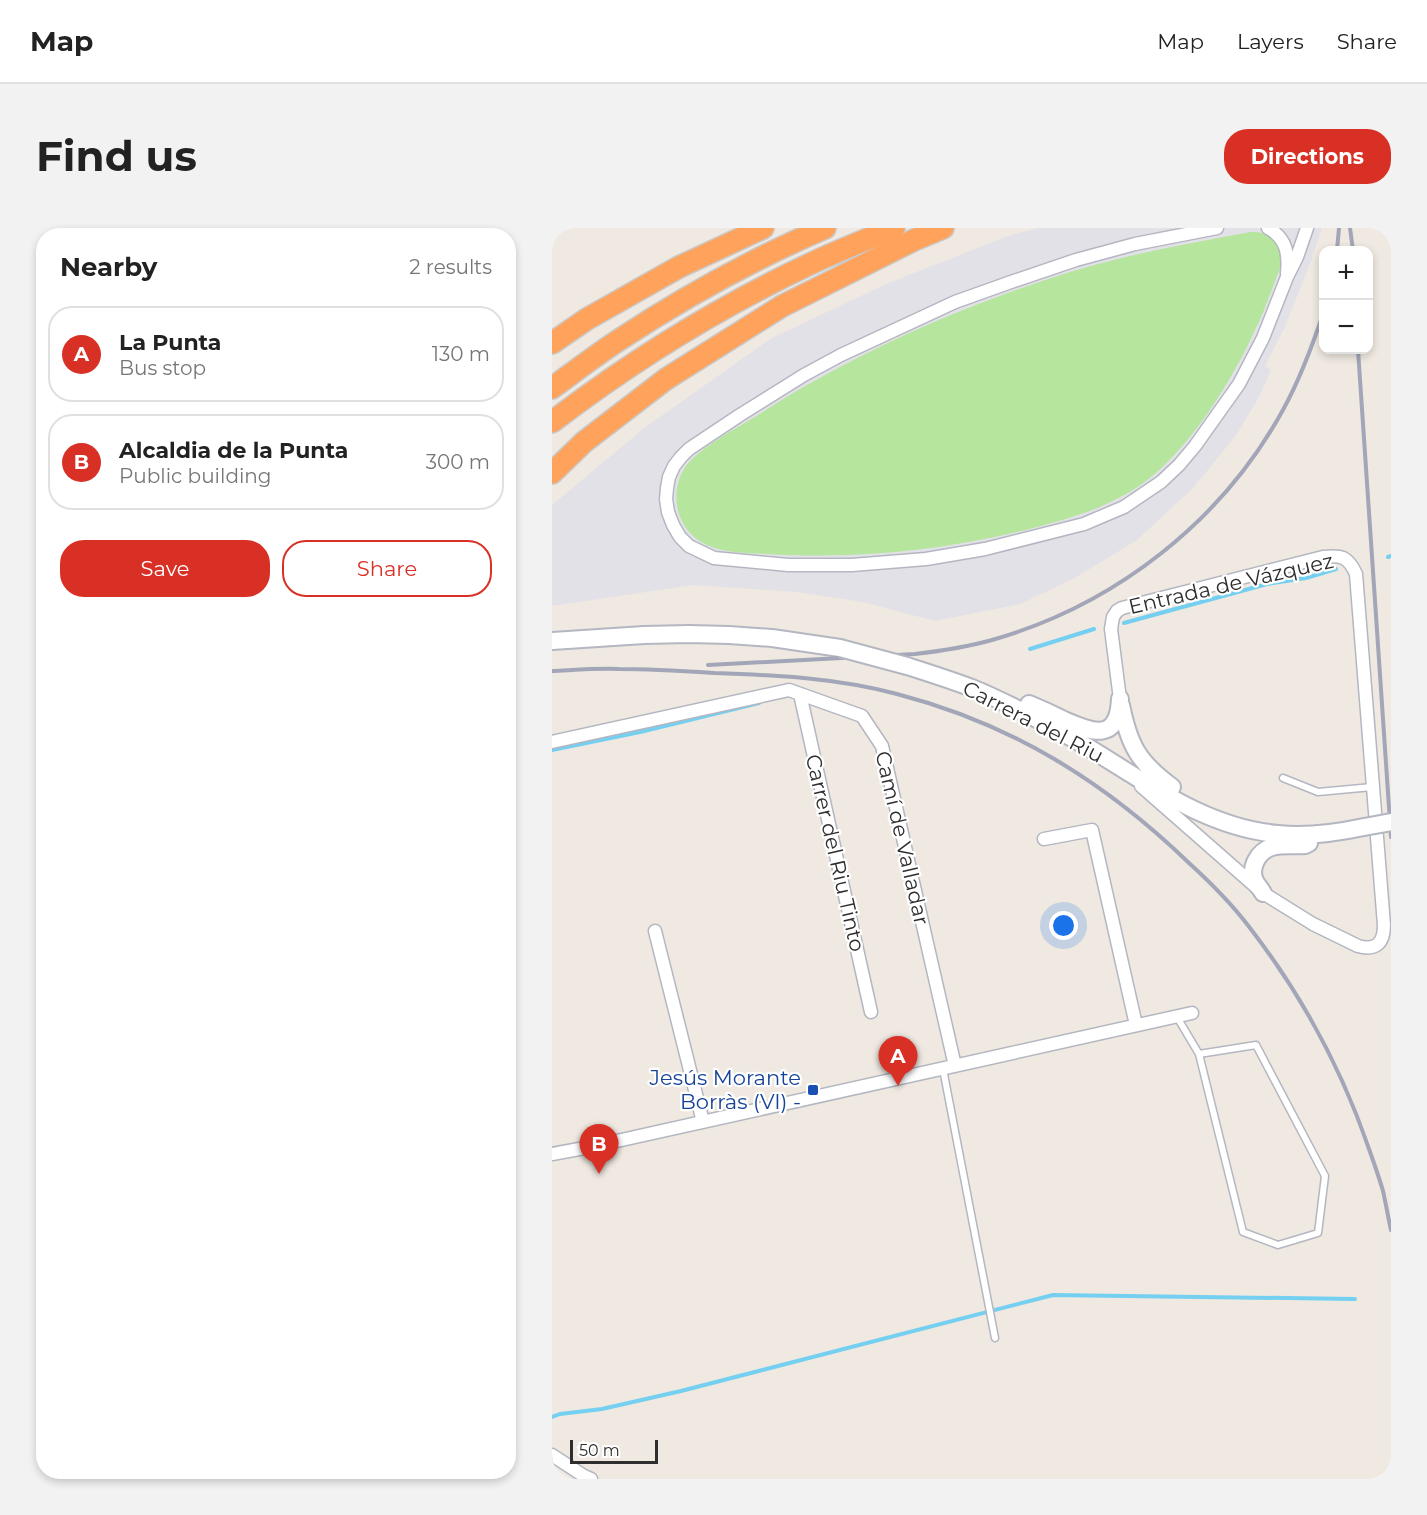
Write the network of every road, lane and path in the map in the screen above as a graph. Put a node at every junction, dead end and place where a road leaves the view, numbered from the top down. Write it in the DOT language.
graph roads {
  1 [pos="763,228"];
  2 [pos="825,228"];
  3 [pos="894,228"];
  4 [pos="943,228"];
  5 [pos="1217,228"];
  6 [pos="1268,228"];
  7 [pos="1307,228"];
  8 [pos="1287,277"];
  9 [pos="552,343"];
  10 [pos="552,387"];
  11 [pos="552,422"];
  12 [pos="552,473"];
  13 [pos="553,641"];
  14 [pos="973,689"];
  15 [pos="801,694"];
  16 [pos="1120,699"];
  17 [pos="552,742"];
  18 [pos="1120,767"];
  19 [pos="1283,778"];
  20 [pos="1372,787"];
  21 [pos="1391,822"];
  22 [pos="1231,824"];
  23 [pos="1336,833"];
  24 [pos="1044,838"];
  25 [pos="1263,893"];
  26 [pos="655,931"];
  27 [pos="871,1012"];
  28 [pos="1192,1013"];
  29 [pos="1176,1016"];
  30 [pos="1136,1025"];
  31 [pos="1199,1054"];
  32 [pos="949,1067"];
  33 [pos="704,1122"];
  34 [pos="552,1154"];
  35 [pos="995,1338"];
  36 [pos="552,1455"];
  37 [pos="586,1478"];
  1 -- 9 [label="highway"];
  2 -- 10 [label="highway"];
  3 -- 11 [label="highway"];
  4 -- 12 [label="highway"];
  5 -- 8 [label="street"];
  6 -- 8 [label="street"];
  7 -- 8 [label="street"];
  13 -- 14 [label="street, Carrera del Riu, bridge"];
  14 -- 16 [label="street"];
  14 -- 18 [label="street, Carrera del Riu"];
  15 -- 17 [label="street, Camí de Valladar"];
  15 -- 27 [label="street, Carrer del Riu Tinto"];
  15 -- 32 [label="street, Camí de Valladar"];
  16 -- 20 [label="street, Entrada de Vázquez"];
  16 -- 22 [label="street"];
  18 -- 22 [label="street, Carrera del Riu"];
  18 -- 25 [label="street, Entrada de Vázquez"];
  19 -- 20 [label="lane"];
  20 -- 25 [label="street, Entrada de Vázquez"];
  21 -- 23 [label="street, Carrera del Riu, bridge"];
  22 -- 23 [label="street, Carrera del Riu"];
  23 -- 25 [label="street"];
  24 -- 30 [label="street"];
  26 -- 33 [label="street"];
  28 -- 29 [label="street"];
  29 -- 30 [label="street"];
  29 -- 31 [label="lane"];
  30 -- 32 [label="street"];
  31 -- 31 [label="lane"];
  32 -- 33 [label="street"];
  32 -- 35 [label="lane"];
  33 -- 34 [label="street"];
  36 -- 37 [label="street"];
}
